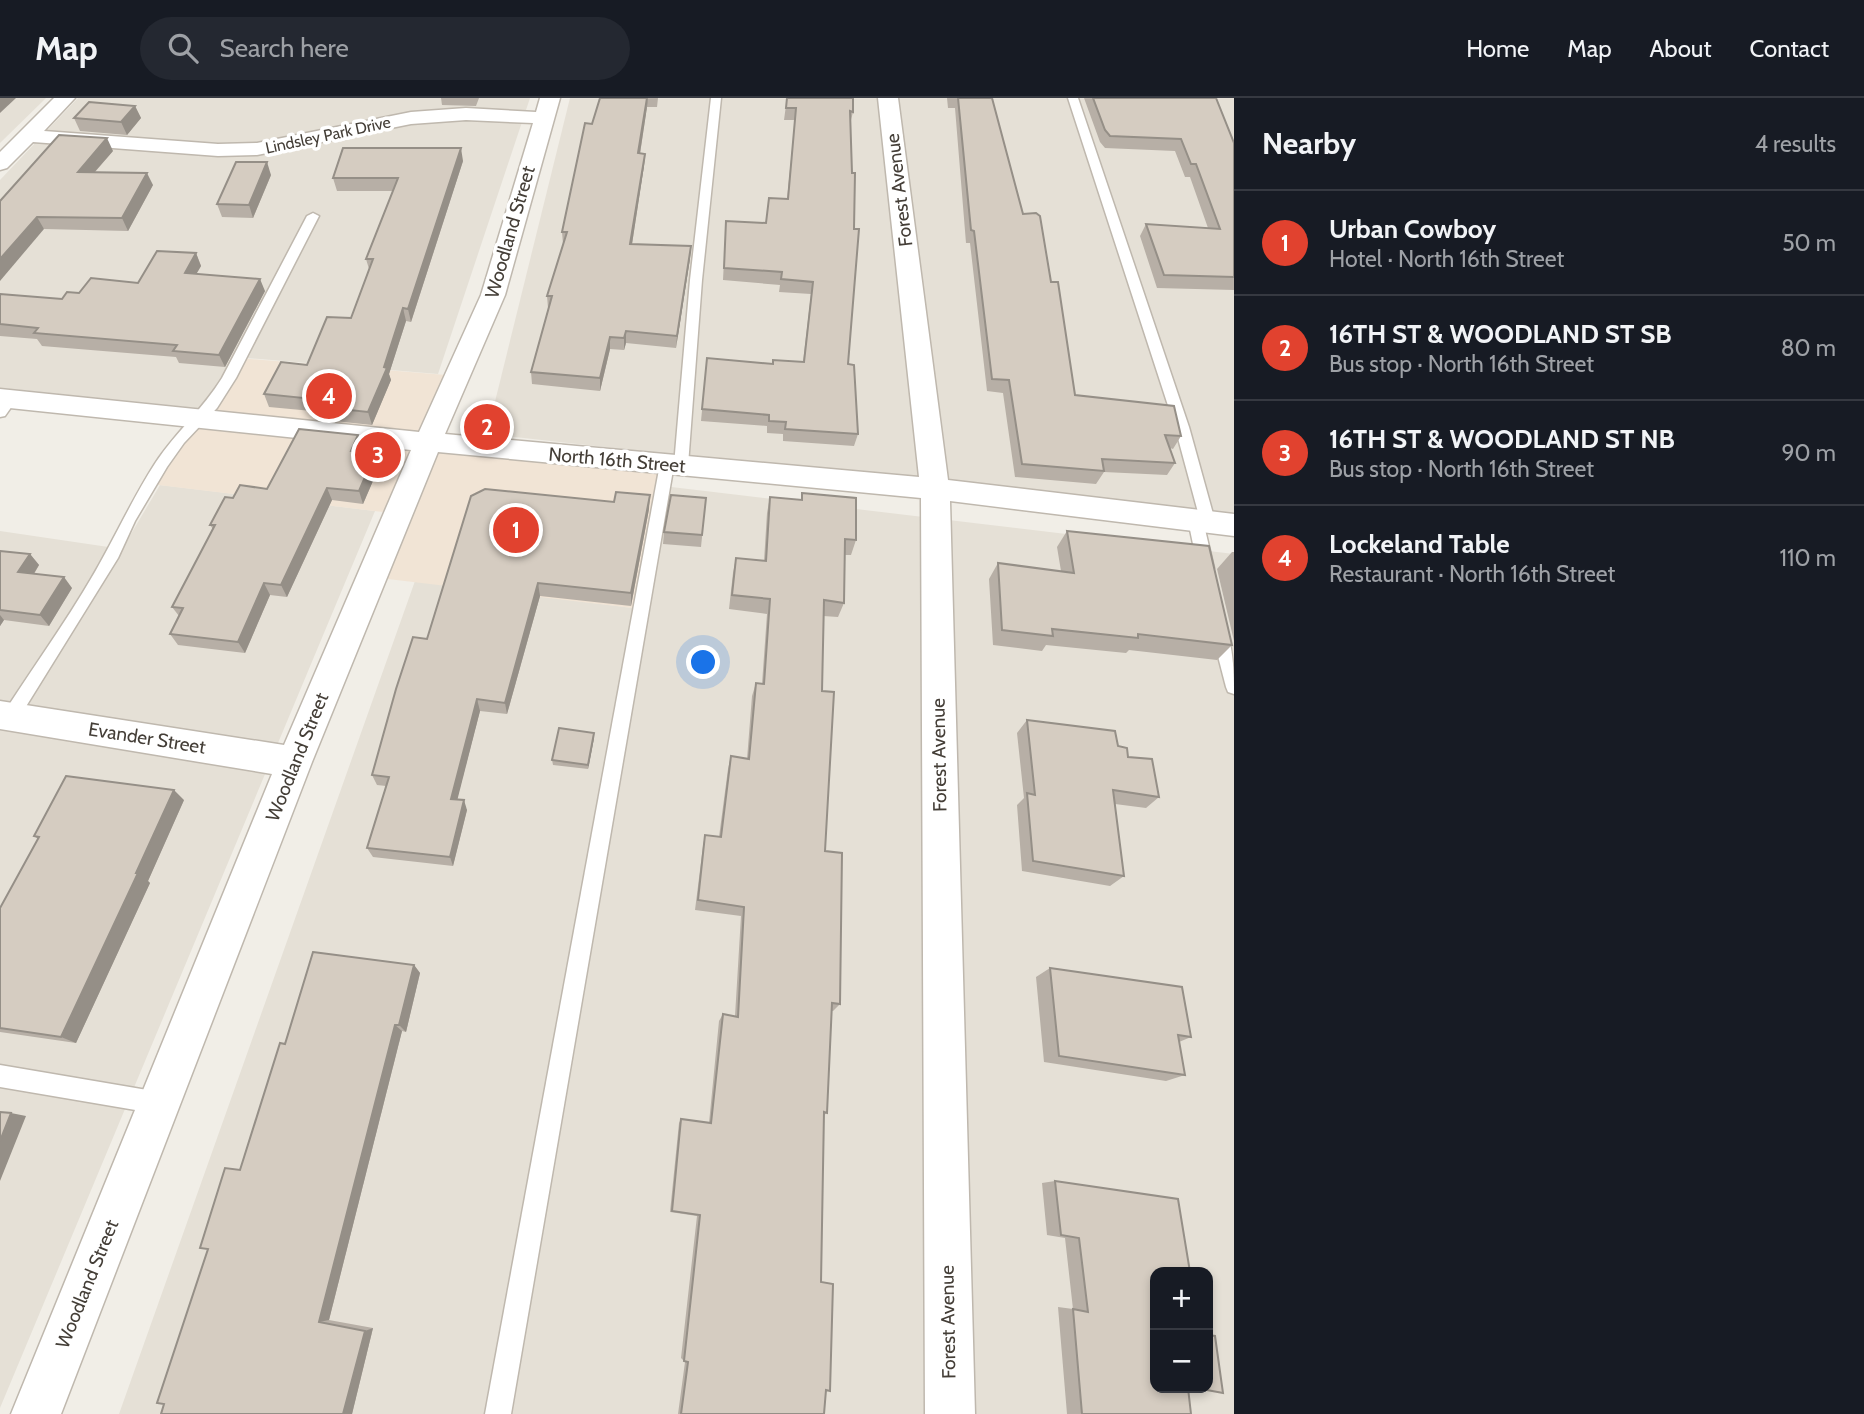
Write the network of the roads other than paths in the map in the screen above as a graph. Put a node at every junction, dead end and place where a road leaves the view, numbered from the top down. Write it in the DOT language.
graph roads {
  1 [pos="65,98"];
  2 [pos="716,98"];
  3 [pos="888,98"];
  4 [pos="1073,98"];
  5 [pos="547,108"];
  6 [pos="28,136"];
  7 [pos="0,164"];
  8 [pos="313,216"];
  9 [pos="3,403"];
  10 [pos="199,419"];
  11 [pos="428,442"];
  12 [pos="674,465"];
  13 [pos="934,489"];
  14 [pos="1212,522"];
  15 [pos="1210,587"];
  16 [pos="1216,614"];
  17 [pos="1234,687"];
  18 [pos="5,715"];
  19 [pos="294,762"];
  20 [pos="0,1076"];
  21 [pos="159,1102"];
  22 [pos="36,1414"];
  23 [pos="498,1414"];
  24 [pos="950,1414"];
  1 -- 6 [label="street"];
  2 -- 12 [label="lane"];
  3 -- 13 [label="street, Forest Avenue"];
  4 -- 14 [label="lane"];
  5 -- 6 [label="street, Lindsley Park Drive"];
  5 -- 11 [label="street, Woodland Street"];
  6 -- 7 [label="street"];
  8 -- 10 [label="lane"];
  9 -- 10 [label="street, North 16th Street"];
  10 -- 11 [label="street, North 16th Street"];
  10 -- 18 [label="lane"];
  11 -- 12 [label="street, North 16th Street"];
  11 -- 19 [label="street, Woodland Street"];
  12 -- 13 [label="street, North 16th Street"];
  12 -- 23 [label="lane"];
  13 -- 14 [label="street, North 16th Street"];
  13 -- 24 [label="street, Forest Avenue"];
  14 -- 15 [label="lane"];
  16 -- 17 [label="lane"];
  18 -- 19 [label="street, Evander Street"];
  19 -- 21 [label="street, Woodland Street"];
  20 -- 21 [label="lane"];
  21 -- 22 [label="street, Woodland Street"];
}
